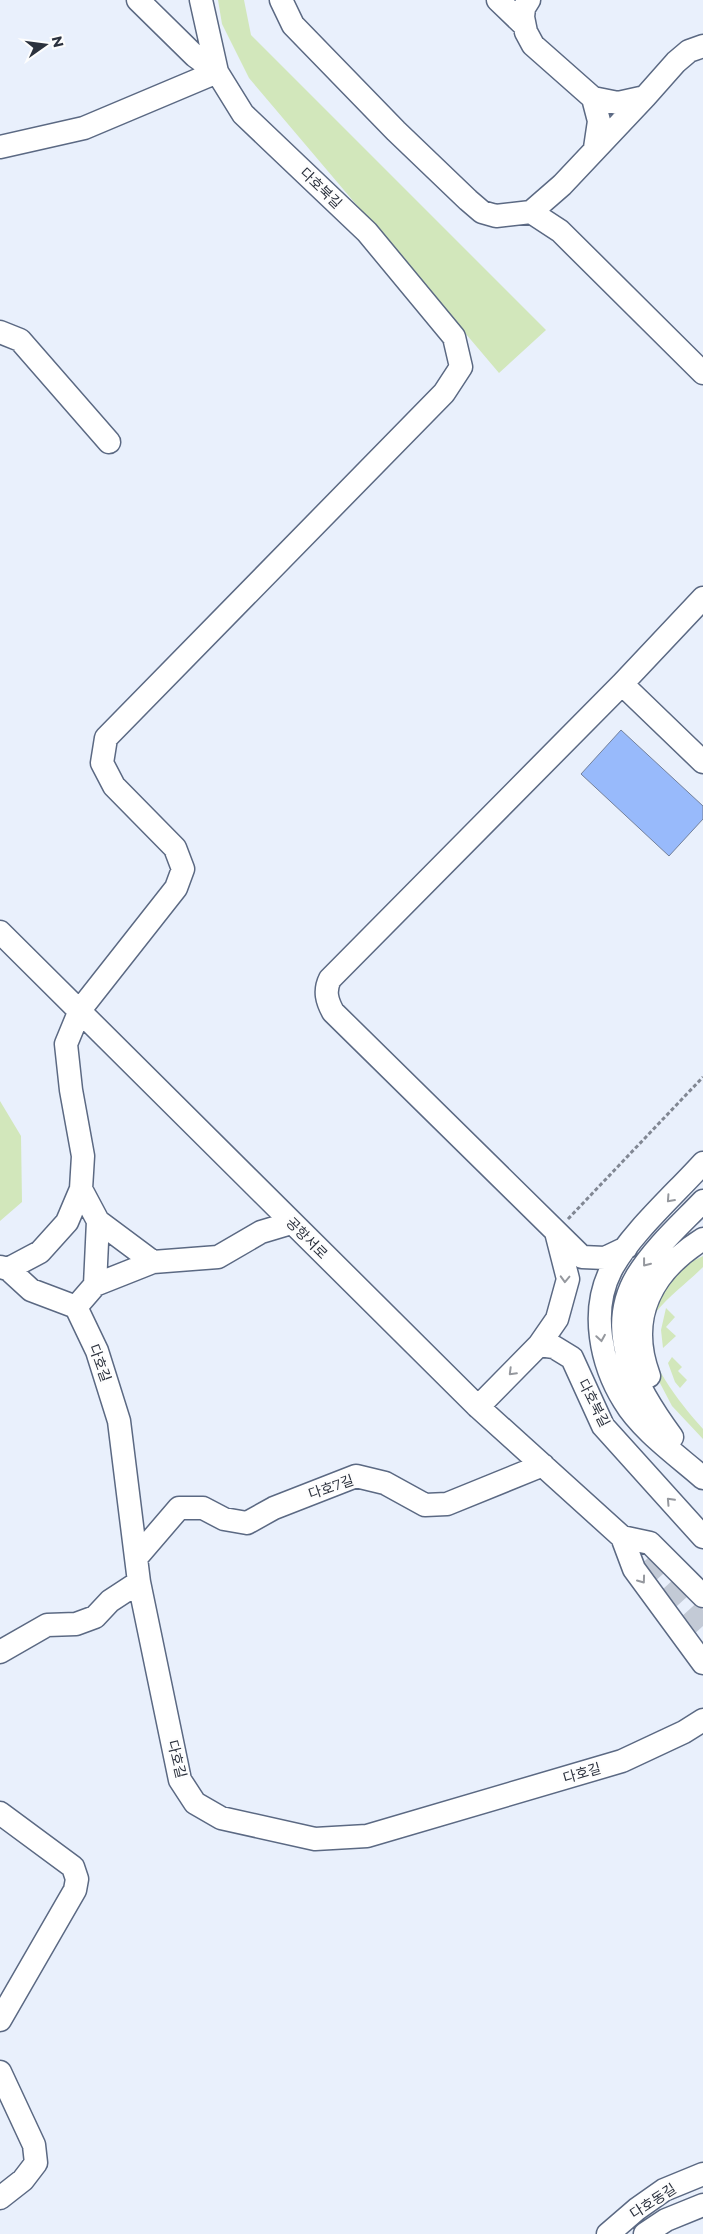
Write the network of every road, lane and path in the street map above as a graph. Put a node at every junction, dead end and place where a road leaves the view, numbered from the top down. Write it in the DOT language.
graph roads {
  1 [pos="138,0"];
  2 [pos="200,0"];
  3 [pos="281,0"];
  4 [pos="498,0"];
  5 [pos="502,0"];
  6 [pos="529,1"];
  7 [pos="524,25"];
  8 [pos="703,46"];
  9 [pos="217,72"];
  10 [pos="645,97"];
  11 [pos="593,98"];
  12 [pos="0,147"];
  13 [pos="595,148"];
  14 [pos="562,185"];
  15 [pos="531,212"];
  16 [pos="560,231"];
  17 [pos="0,332"];
  18 [pos="703,373"];
  19 [pos="109,442"];
  20 [pos="703,598"];
  21 [pos="622,684"];
  22 [pos="703,762"];
  23 [pos="0,932"];
  24 [pos="80,1010"];
  25 [pos="703,1077"];
  26 [pos="703,1163"];
  27 [pos="81,1189"];
  28 [pos="703,1201"];
  29 [pos="98,1221"];
  30 [pos="291,1222"];
  31 [pos="556,1232"];
  32 [pos="703,1239"];
  33 [pos="626,1248"];
  34 [pos="153,1262"];
  35 [pos="4,1268"];
  36 [pos="95,1285"];
  37 [pos="76,1307"];
  38 [pos="539,1345"];
  39 [pos="478,1407"];
  40 [pos="679,1446"];
  41 [pos="543,1465"];
  42 [pos="703,1478"];
  43 [pos="622,1536"];
  44 [pos="703,1537"];
  45 [pos="136,1558"];
  46 [pos="139,1582"];
  47 [pos="703,1596"];
  48 [pos="0,1652"];
  49 [pos="703,1663"];
  50 [pos="703,1720"];
  51 [pos="0,1813"];
  52 [pos="0,2020"];
  53 [pos="0,2072"];
  54 [pos="703,2174"];
  55 [pos="0,2198"];
  56 [pos="703,2205"];
  57 [pos="608,2234"];
  58 [pos="645,2234"];
  1 -- 9 [label="street"];
  2 -- 9 [label="street, 다호북길"];
  3 -- 15 [label="street"];
  4 -- 7 [label="street"];
  5 -- 6 [label="street"];
  6 -- 7 [label="street"];
  7 -- 11 [label="street"];
  8 -- 10 [label="street"];
  9 -- 12 [label="street"];
  9 -- 24 [label="street, 다호북길"];
  10 -- 11 [label="street"];
  10 -- 13 [label="street"];
  11 -- 13 [label="street"];
  13 -- 14 [label="street"];
  14 -- 15 [label="street"];
  14 -- 16 [label="street"];
  15 -- 16 [label="street"];
  16 -- 18 [label="street"];
  17 -- 19 [label="street"];
  20 -- 21 [label="street"];
  21 -- 22 [label="street"];
  21 -- 31 [label="street"];
  23 -- 24 [label="street, 공항서로"];
  24 -- 27 [label="street"];
  24 -- 30 [label="street, 공항서로"];
  25 -- 31 [label="path"];
  26 -- 33 [label="street, one-way"];
  27 -- 29 [label="street"];
  27 -- 35 [label="street"];
  28 -- 40 [label="street, one-way"];
  29 -- 34 [label="street"];
  29 -- 36 [label="street"];
  30 -- 34 [label="street"];
  30 -- 39 [label="street, 공항서로"];
  31 -- 33 [label="street"];
  31 -- 38 [label="street, one-way"];
  32 -- 40 [label="street"];
  33 -- 42 [label="street, one-way"];
  34 -- 36 [label="street"];
  35 -- 37 [label="street"];
  36 -- 37 [label="street"];
  37 -- 45 [label="street, 다호길"];
  38 -- 39 [label="street, one-way"];
  44 -- 38 [label="street, 다호북길, one-way"];
  39 -- 41 [label="street, 공항서로"];
  40 -- 42 [label="street"];
  41 -- 43 [label="street, 공항서로"];
  41 -- 45 [label="street, 다호7길"];
  43 -- 47 [label="street"];
  43 -- 49 [label="street, one-way"];
  45 -- 46 [label="street, 다호길"];
  46 -- 48 [label="street"];
  46 -- 50 [label="street, 다호길"];
  51 -- 52 [label="street"];
  53 -- 55 [label="street"];
  54 -- 57 [label="street, 다호동길"];
  56 -- 58 [label="street"];
}
